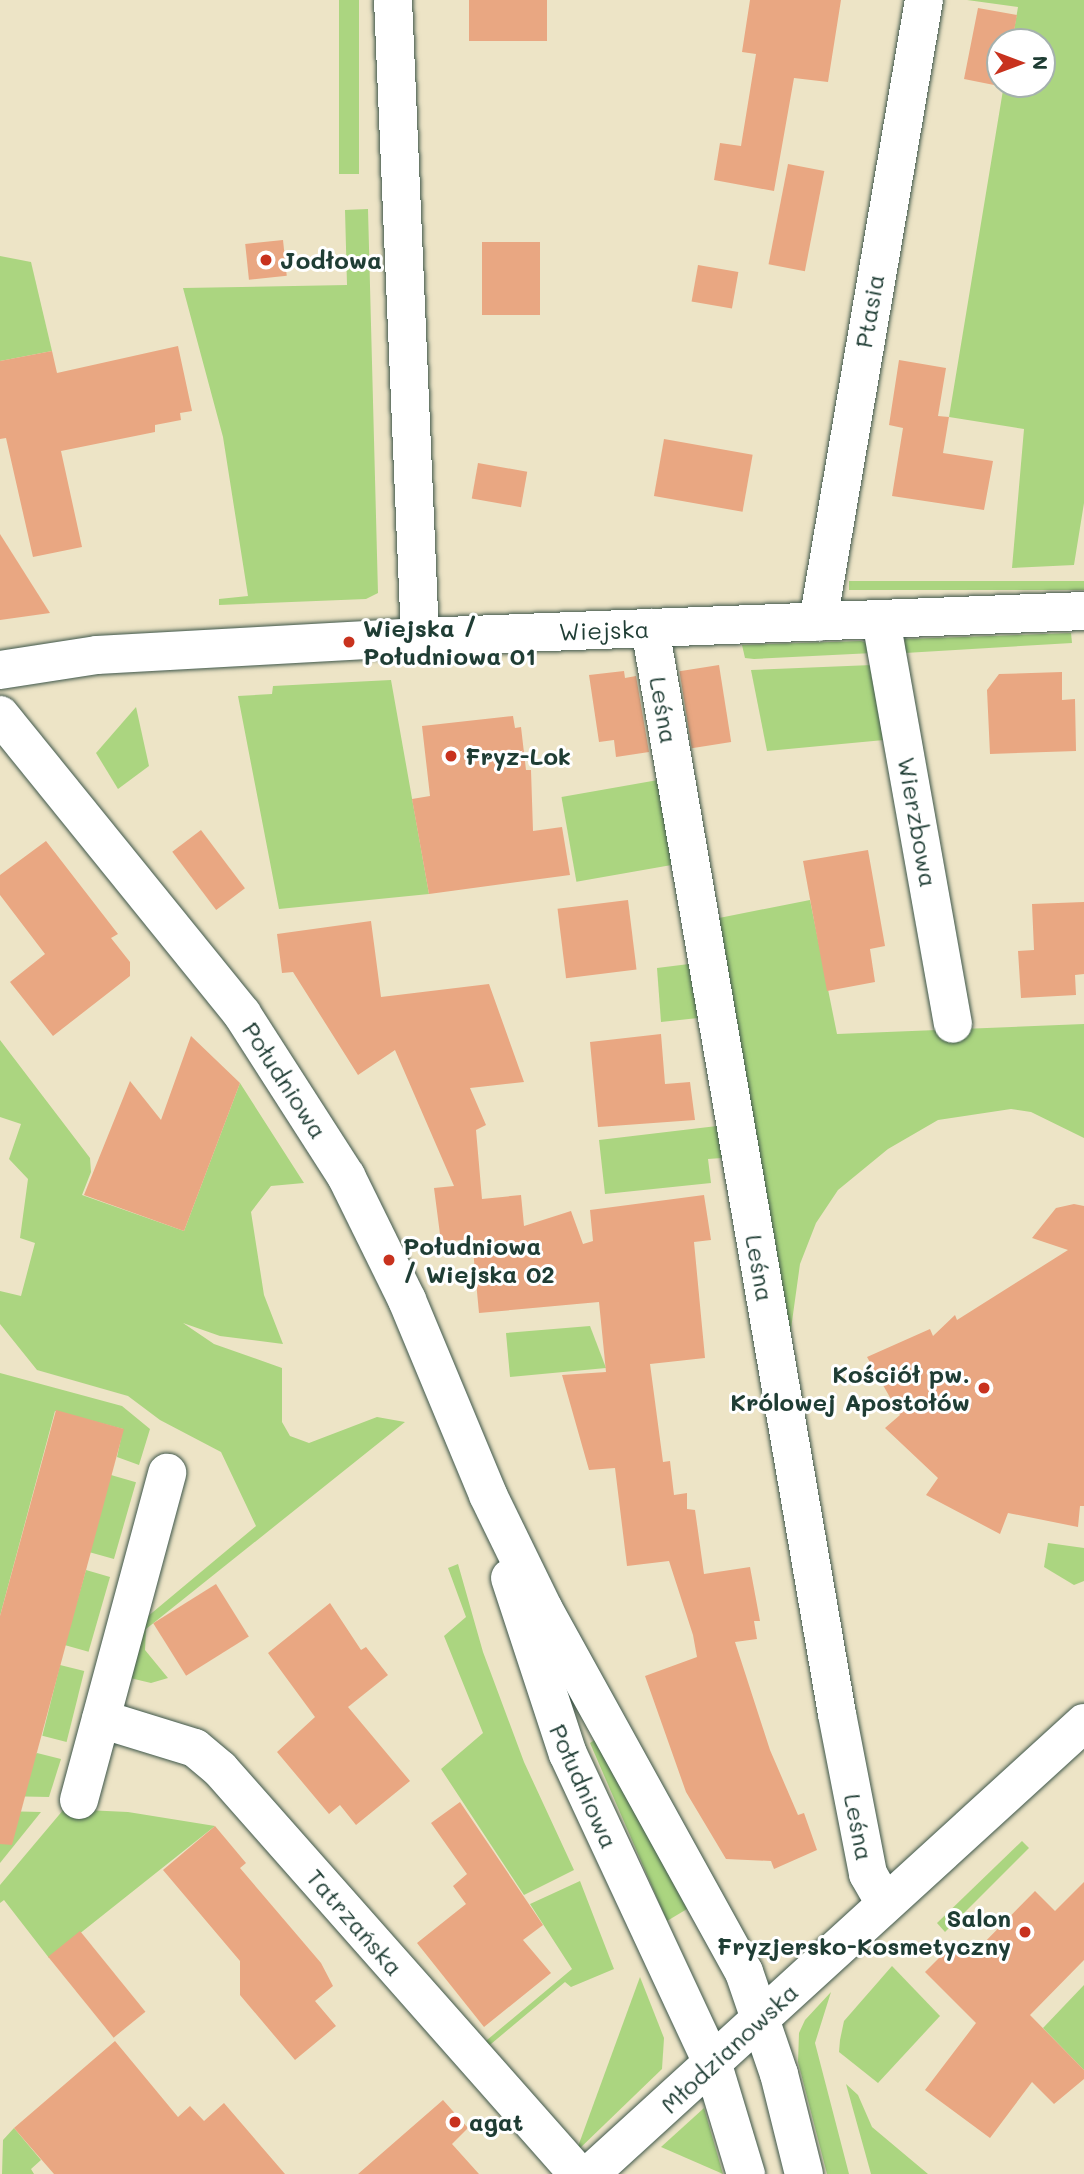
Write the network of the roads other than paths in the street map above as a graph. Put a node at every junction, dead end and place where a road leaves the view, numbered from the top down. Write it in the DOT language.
graph roads {
  1 [pos="393,0"];
  2 [pos="924,0"];
  3 [pos="1084,611"];
  4 [pos="881,620"];
  5 [pos="818,622"];
  6 [pos="650,628"];
  7 [pos="420,637"];
  8 [pos="0,670"];
  9 [pos="0,715"];
  10 [pos="953,1024"];
  11 [pos="167,1473"];
  12 [pos="488,1495"];
  13 [pos="101,1719"];
  14 [pos="1084,1723"];
  15 [pos="79,1800"];
  16 [pos="884,1903"];
  17 [pos="763,2020"];
  18 [pos="713,2064"];
  19 [pos="578,2174"];
  20 [pos="590,2174"];
  21 [pos="747,2174"];
  22 [pos="804,2174"];
  1 -- 7 [label="street"];
  2 -- 5 [label="street, Ptasia"];
  3 -- 4 [label="street, Wiejska"];
  4 -- 5 [label="street, Wiejska"];
  4 -- 10 [label="street, Wierzbowa"];
  5 -- 6 [label="street, Wiejska"];
  6 -- 7 [label="street, Wiejska"];
  6 -- 16 [label="street, Leśna"];
  7 -- 8 [label="street, Wiejska"];
  9 -- 12 [label="street, Południowa"];
  11 -- 13 [label="street"];
  12 -- 17 [label="street, Południowa"];
  12 -- 18 [label="street, Południowa"];
  13 -- 15 [label="street"];
  13 -- 19 [label="street, Tatrzańska"];
  14 -- 16 [label="street, Młodzianowska"];
  16 -- 17 [label="street, Młodzianowska"];
  17 -- 18 [label="street, Młodzianowska"];
  17 -- 22 [label="street, Południowa"];
  18 -- 20 [label="street, Młodzianowska"];
  18 -- 21 [label="street, Południowa"];
}
